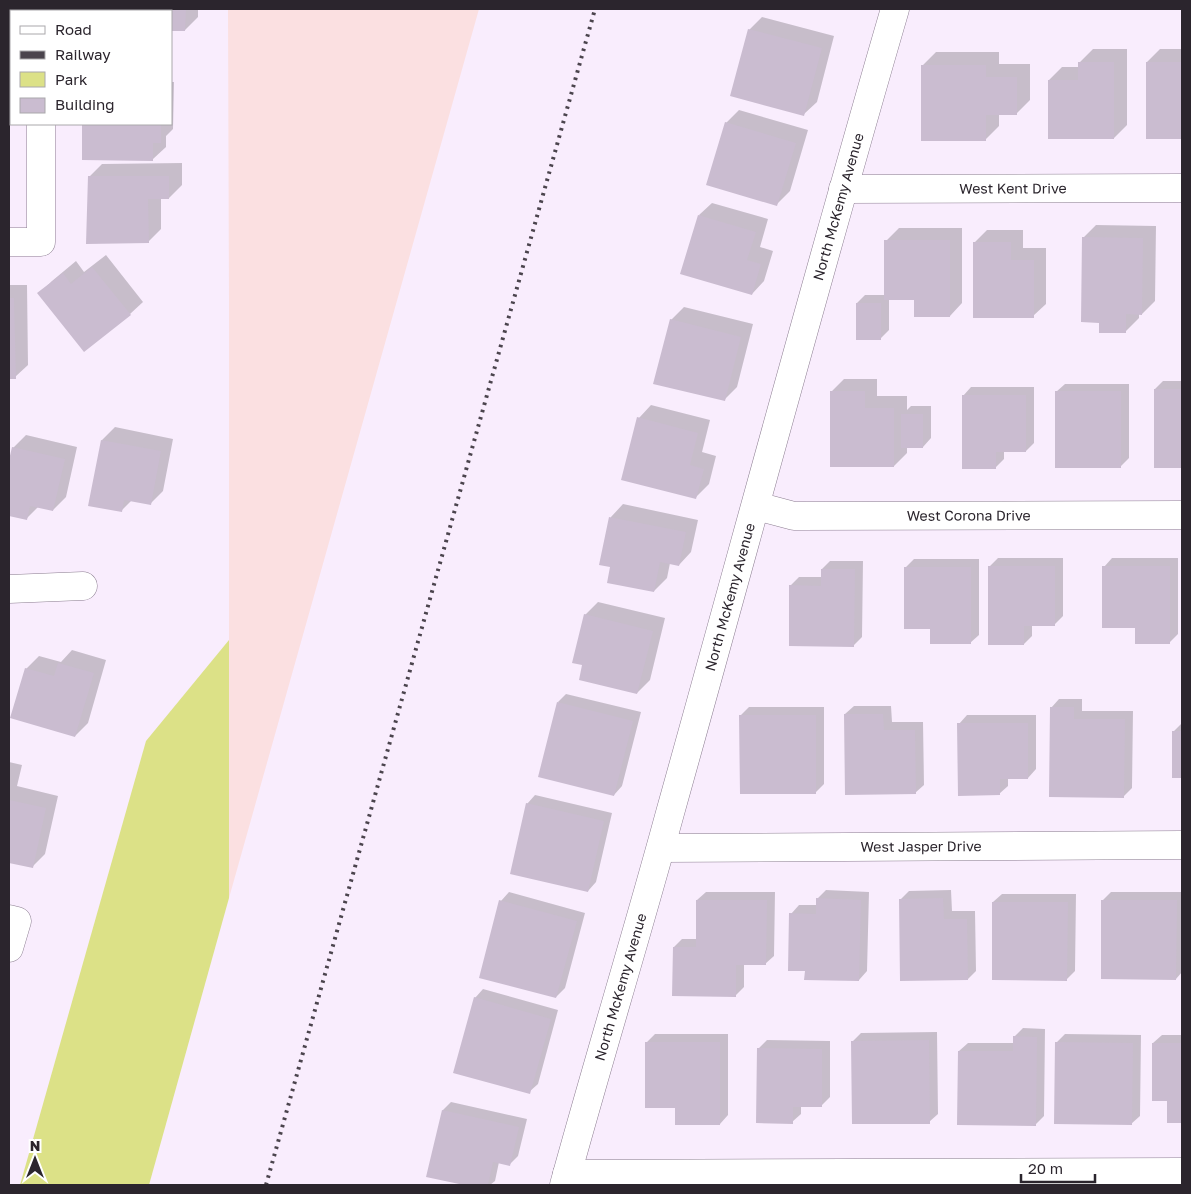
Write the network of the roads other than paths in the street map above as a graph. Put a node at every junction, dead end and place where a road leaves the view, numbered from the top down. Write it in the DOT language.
graph roads {
  1 [pos="895,9"];
  2 [pos="41,125"];
  3 [pos="1182,188"];
  4 [pos="842,189"];
  5 [pos="9,242"];
  6 [pos="756,506"];
  7 [pos="1182,515"];
  8 [pos="83,586"];
  9 [pos="9,589"];
  10 [pos="1182,845"];
  11 [pos="661,848"];
  12 [pos="13,920"];
  13 [pos="9,948"];
  14 [pos="1182,1172"];
  15 [pos="565,1180"];
  1 -- 4 [label="street, North McKemy Avenue"];
  2 -- 5 [label="street"];
  3 -- 4 [label="street, West Kent Drive"];
  4 -- 6 [label="street, North McKemy Avenue"];
  6 -- 7 [label="street, West Corona Drive"];
  6 -- 11 [label="street, North McKemy Avenue"];
  8 -- 9 [label="street"];
  10 -- 11 [label="street, West Jasper Drive"];
  11 -- 15 [label="street, North McKemy Avenue"];
  12 -- 13 [label="street"];
  14 -- 15 [label="street"];
}
